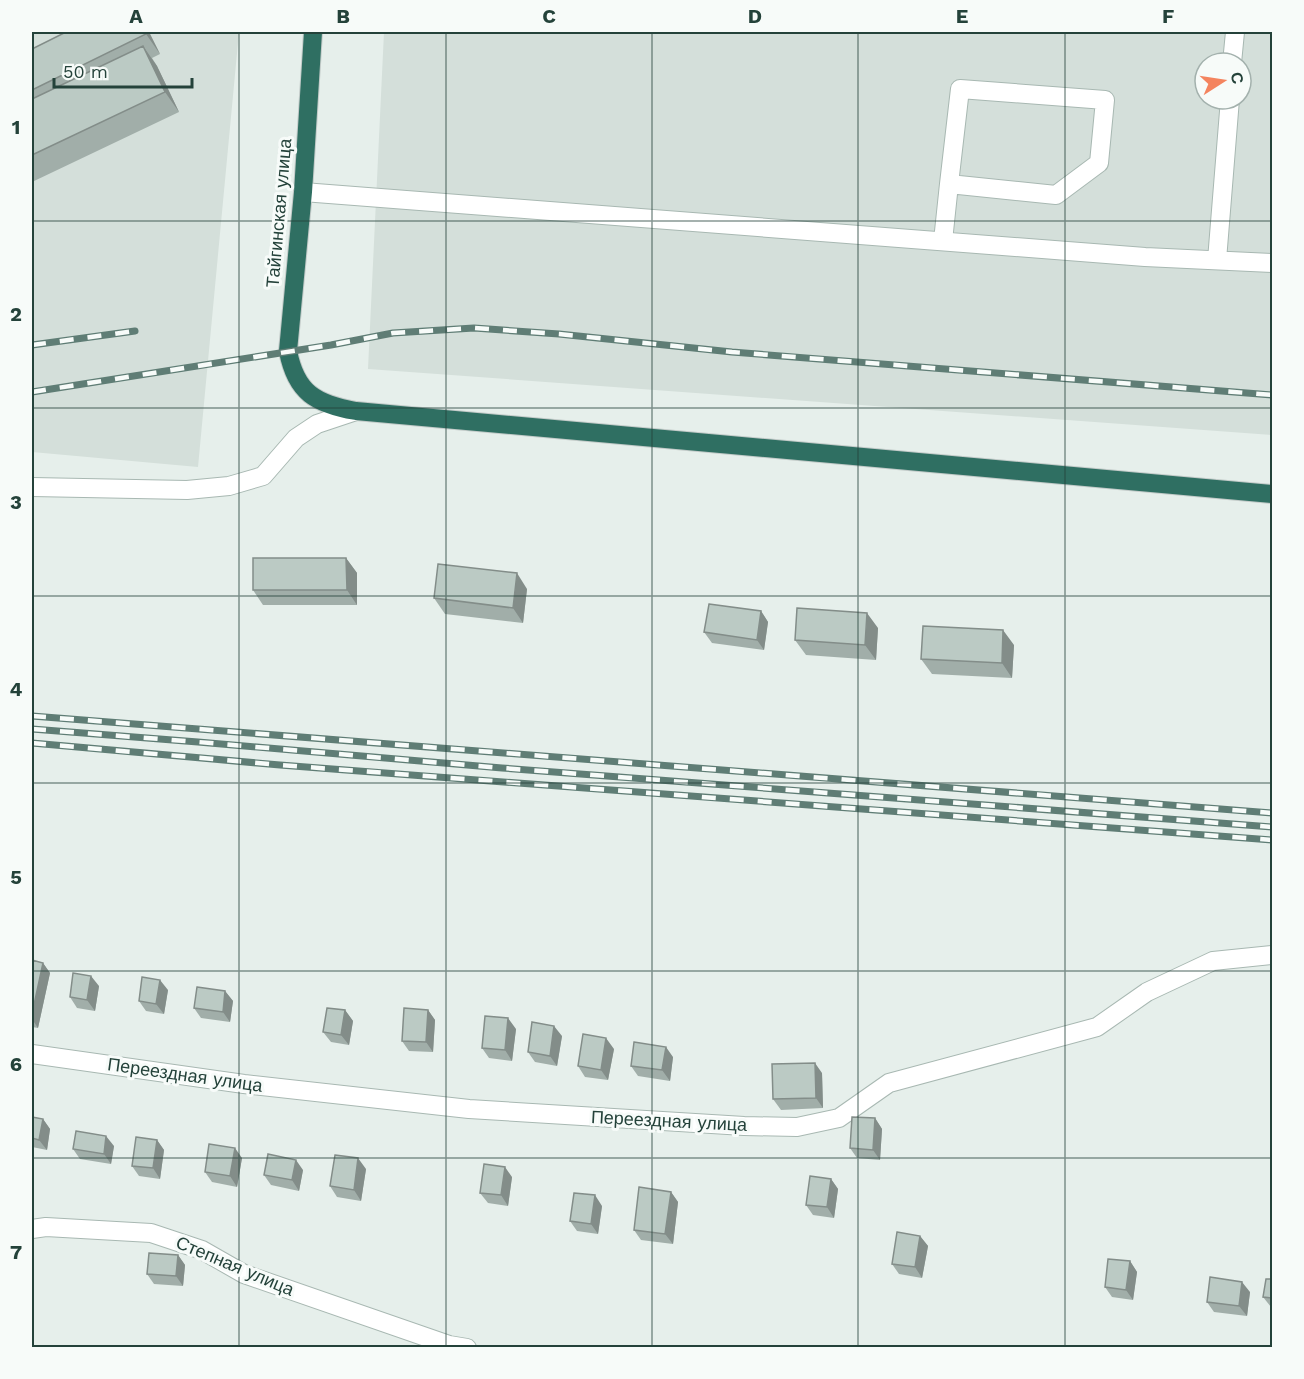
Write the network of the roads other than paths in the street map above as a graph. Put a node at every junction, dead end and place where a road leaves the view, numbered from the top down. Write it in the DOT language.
graph roads {
  1 [pos="313,32"];
  2 [pos="1235,32"];
  3 [pos="1233,51"];
  4 [pos="1229,111"];
  5 [pos="949,184"];
  6 [pos="303,192"];
  7 [pos="943,241"];
  8 [pos="1217,260"];
  9 [pos="1272,263"];
  10 [pos="356,411"];
  11 [pos="32,487"];
  12 [pos="1272,494"];
  13 [pos="1272,955"];
  14 [pos="32,1054"];
  15 [pos="32,1229"];
  16 [pos="467,1347"];
  1 -- 6 [label="highway, Тайгинская улица"];
  2 -- 3 [label="street"];
  4 -- 8 [label="street"];
  5 -- 5 [label="street"];
  5 -- 7 [label="street"];
  6 -- 7 [label="street"];
  6 -- 10 [label="highway, Тайгинская улица"];
  7 -- 8 [label="street"];
  8 -- 9 [label="street"];
  10 -- 11 [label="street"];
  10 -- 12 [label="highway"];
  13 -- 14 [label="street, Переездная улица"];
  15 -- 16 [label="street, Степная улица"];
}
